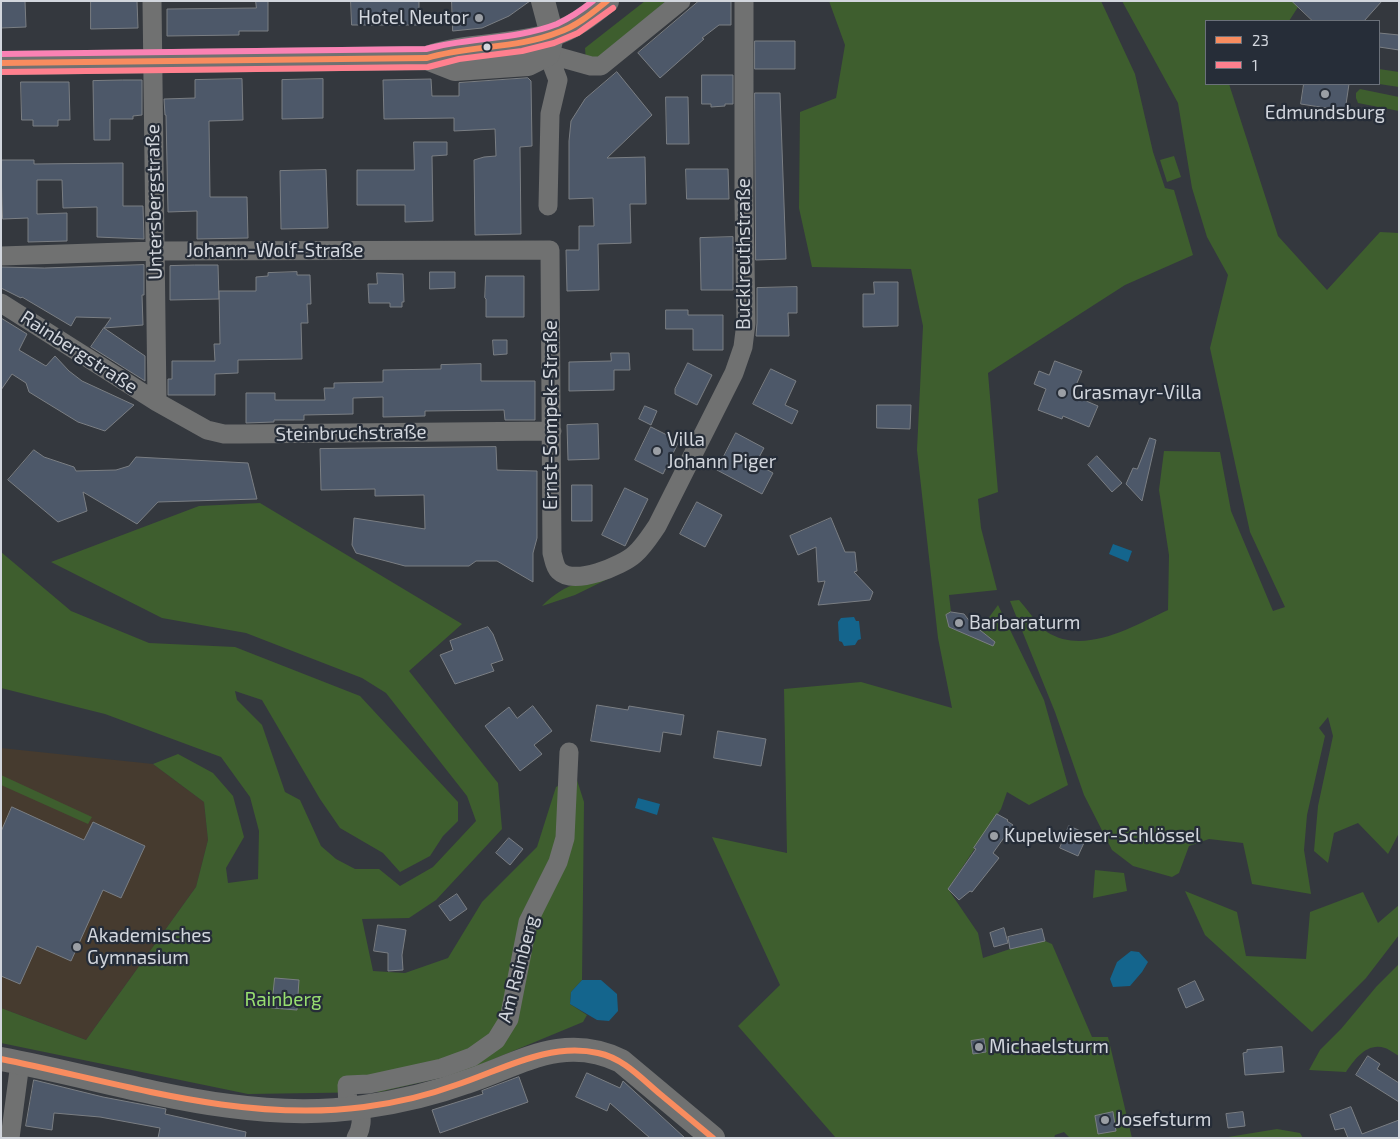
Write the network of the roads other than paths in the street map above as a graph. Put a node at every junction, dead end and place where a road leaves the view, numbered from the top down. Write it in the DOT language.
graph roads {
  1 [pos="152,1"];
  2 [pos="542,1"];
  3 [pos="607,1"];
  4 [pos="681,1"];
  5 [pos="744,1"];
  6 [pos="550,44"];
  7 [pos="153,61"];
  8 [pos="1,63"];
  9 [pos="548,206"];
  10 [pos="550,250"];
  11 [pos="154,251"];
  12 [pos="1,256"];
  13 [pos="1,303"];
  14 [pos="157,402"];
  15 [pos="552,431"];
  16 [pos="566,575"];
  17 [pos="569,752"];
  18 [pos="11,1061"];
  19 [pos="354,1108"];
  20 [pos="10,1138"];
  21 [pos="356,1138"];
  22 [pos="713,1138"];
  1 -- 7 [label="street, Untersbergstraße"];
  2 -- 6 [label="street"];
  3 -- 6 [label="street"];
  4 -- 6 [label="street"];
  5 -- 16 [label="street, Bucklreuthstraße"];
  6 -- 7 [label="street"];
  6 -- 9 [label="street"];
  7 -- 8 [label="street"];
  7 -- 11 [label="street, Untersbergstraße"];
  10 -- 11 [label="street, Johann-Wolf-Straße"];
  10 -- 15 [label="street, Ernst-Sompek-Straße"];
  11 -- 12 [label="street, Johann-Wolf-Straße"];
  11 -- 14 [label="street, Untersbergstraße"];
  13 -- 14 [label="street, Rainbergstraße"];
  14 -- 15 [label="street, Steinbruchstraße"];
  15 -- 16 [label="street, Ernst-Sompek-Straße"];
  17 -- 19 [label="street, Am Rainberg"];
  18 -- 19 [label="street"];
  18 -- 20 [label="street"];
  19 -- 21 [label="street"];
  19 -- 22 [label="street"];
}
